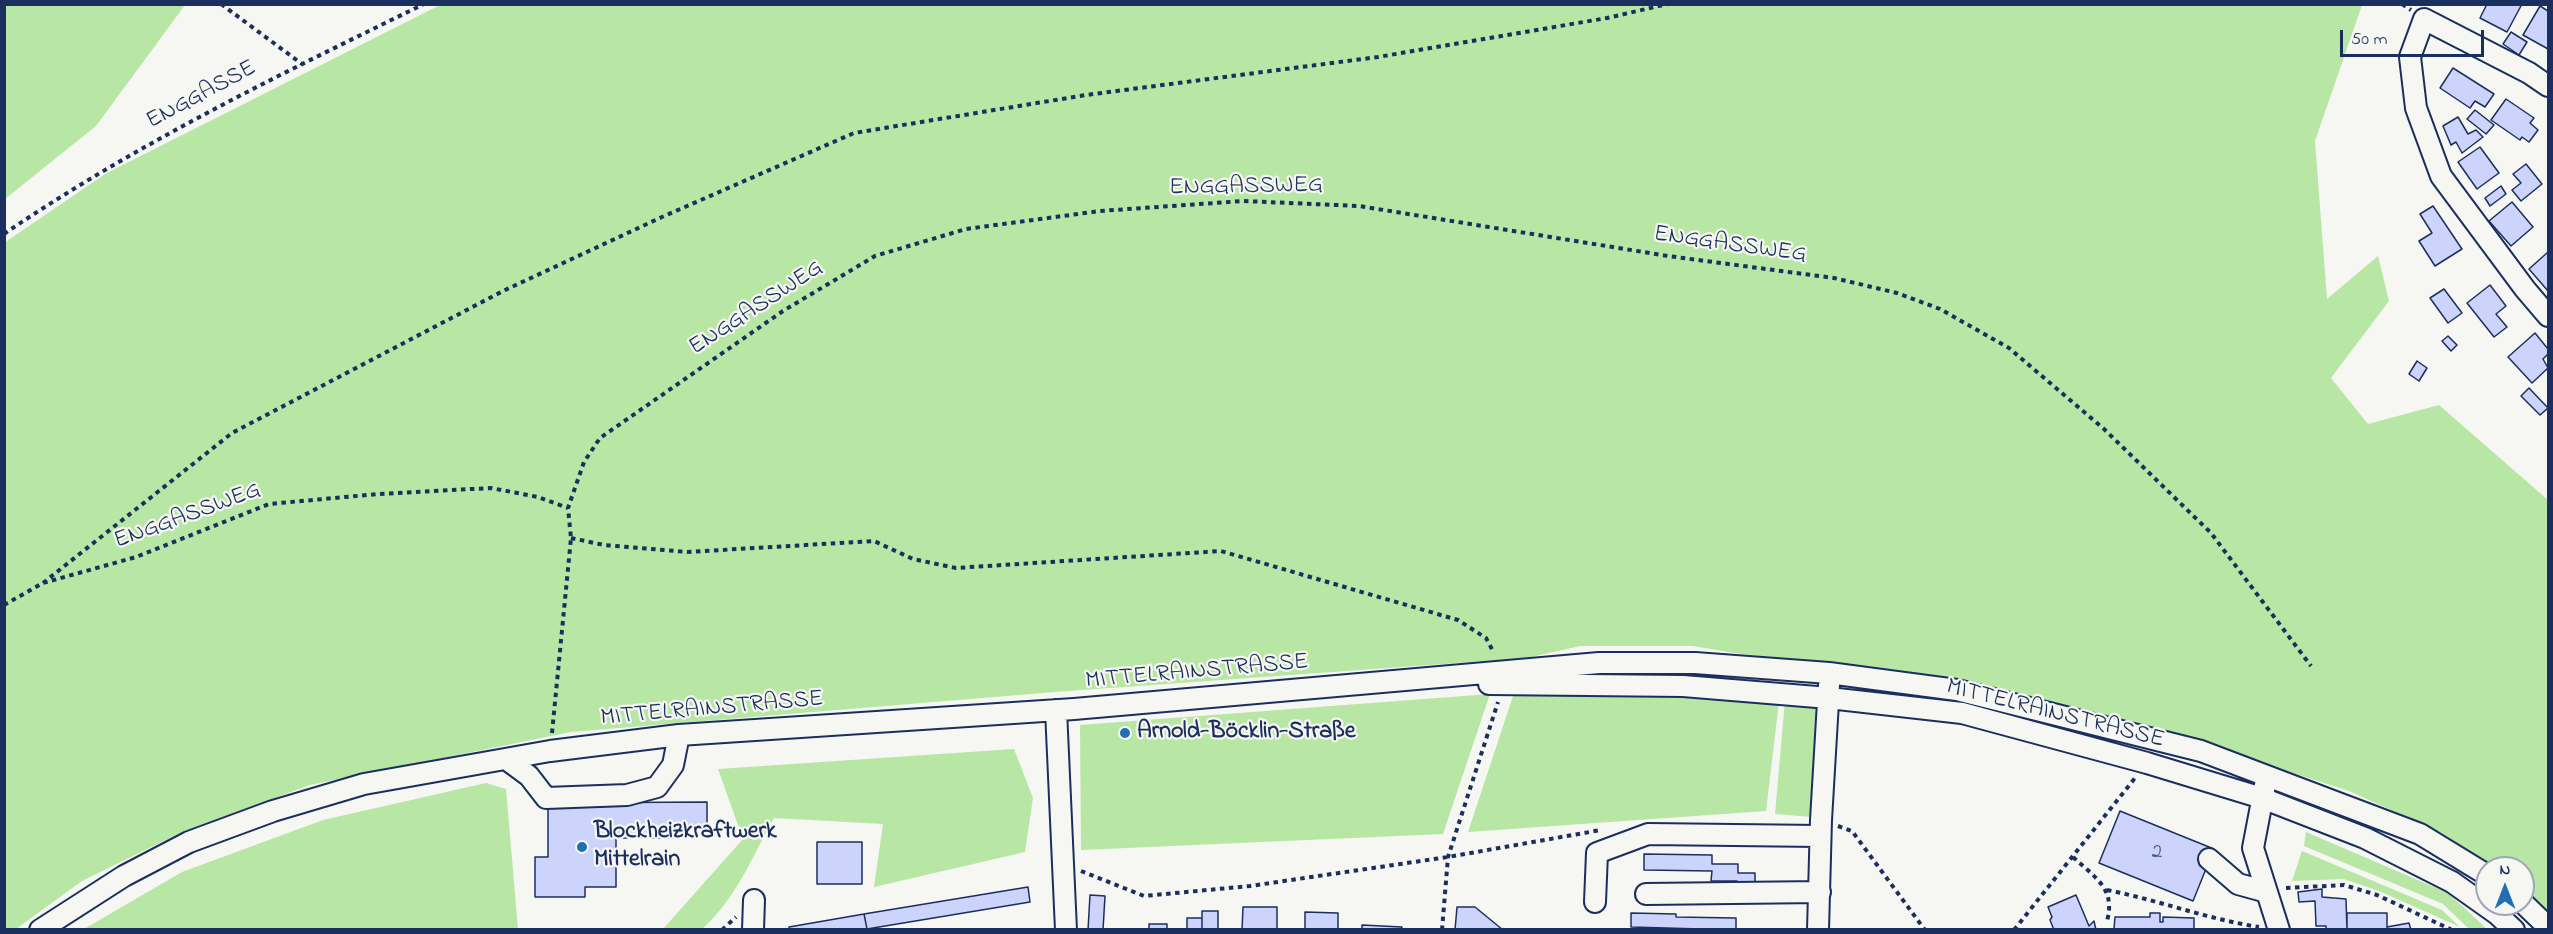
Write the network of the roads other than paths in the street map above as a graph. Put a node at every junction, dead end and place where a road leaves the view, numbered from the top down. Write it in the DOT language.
graph roads {
  1 [pos="2548,87"];
  2 [pos="2548,316"];
  3 [pos="1829,673"];
  4 [pos="1504,678"];
  5 [pos="1829,698"];
  6 [pos="1056,710"];
  7 [pos="679,735"];
  8 [pos="506,759"];
  9 [pos="2267,777"];
  10 [pos="2262,798"];
  11 [pos="1821,828"];
  12 [pos="2209,859"];
  13 [pos="2475,868"];
  14 [pos="1820,892"];
  15 [pos="2267,892"];
  16 [pos="1646,894"];
  17 [pos="754,900"];
  18 [pos="1594,902"];
  19 [pos="2535,915"];
  20 [pos="54,924"];
  21 [pos="2548,927"];
  22 [pos="2278,928"];
  23 [pos="40,930"];
  24 [pos="753,930"];
  25 [pos="1066,930"];
  26 [pos="1818,930"];
  27 [pos="2514,930"];
  1 -- 2 [label="street"];
  3 -- 4 [label="street, MITTELRAINSTRASSE"];
  3 -- 5 [label="street"];
  3 -- 9 [label="street, MITTELRAINSTRASSE"];
  4 -- 5 [label="street, MITTELRAINSTRASSE"];
  4 -- 6 [label="street, MITTELRAINSTRASSE"];
  5 -- 10 [label="street, MITTELRAINSTRASSE"];
  5 -- 11 [label="street"];
  6 -- 7 [label="street, MITTELRAINSTRASSE"];
  6 -- 25 [label="street"];
  7 -- 8 [label="street, MITTELRAINSTRASSE"];
  7 -- 8 [label="street"];
  8 -- 20 [label="street, MITTELRAINSTRASSE"];
  9 -- 10 [label="street"];
  9 -- 13 [label="street, MITTELRAINSTRASSE"];
  10 -- 15 [label="street"];
  10 -- 27 [label="street, MITTELRAINSTRASSE"];
  11 -- 14 [label="street"];
  11 -- 18 [label="street"];
  12 -- 15 [label="street"];
  14 -- 16 [label="street"];
  14 -- 26 [label="street"];
  15 -- 22 [label="street"];
  17 -- 24 [label="street"];
  19 -- 21 [label="street"];
  20 -- 23 [label="street, MITTELRAINSTRASSE"];
}
